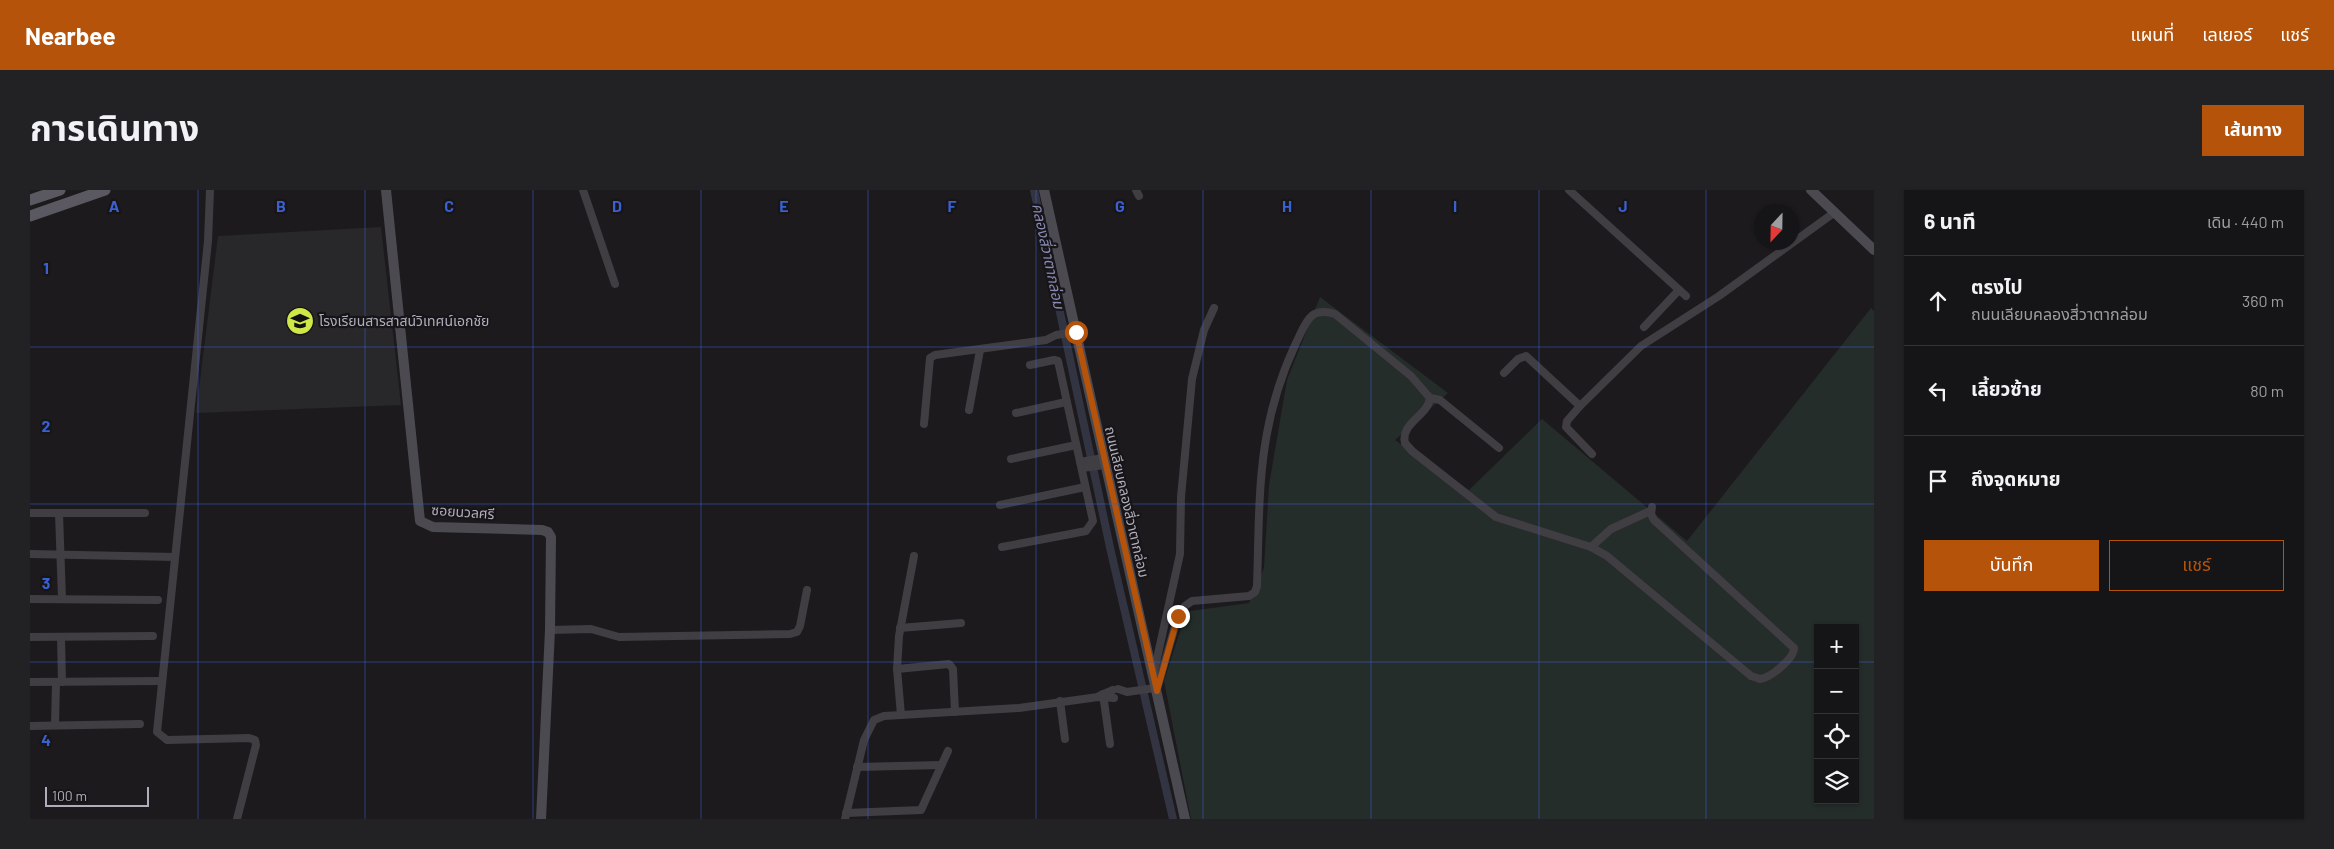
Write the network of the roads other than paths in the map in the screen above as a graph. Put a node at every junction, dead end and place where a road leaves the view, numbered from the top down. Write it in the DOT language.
graph roads {
  1 [pos="60,190"];
  2 [pos="105,190"];
  3 [pos="210,190"];
  4 [pos="386,190"];
  5 [pos="583,190"];
  6 [pos="1044,190"];
  7 [pos="1568,190"];
  8 [pos="1811,190"];
  9 [pos="30,200"];
  10 [pos="1835,212"];
  11 [pos="30,216"];
  12 [pos="1874,250"];
  13 [pos="615,284"];
  14 [pos="1679,290"];
  15 [pos="1686,296"];
  16 [pos="1214,308"];
  17 [pos="1644,327"];
  18 [pos="1072,332"];
  19 [pos="980,350"];
  20 [pos="1030,365"];
  21 [pos="1504,373"];
  22 [pos="1430,398"];
  23 [pos="1066,402"];
  24 [pos="1580,406"];
  25 [pos="969,410"];
  26 [pos="1016,413"];
  27 [pos="924,424"];
  28 [pos="1076,445"];
  29 [pos="1499,448"];
  30 [pos="1592,454"];
  31 [pos="1011,459"];
  32 [pos="1101,462"];
  33 [pos="1085,465"];
  34 [pos="1086,487"];
  35 [pos="1000,505"];
  36 [pos="30,513"];
  37 [pos="59,513"];
  38 [pos="145,514"];
  39 [pos="1002,547"];
  40 [pos="1592,547"];
  41 [pos="30,554"];
  42 [pos="61,555"];
  43 [pos="914,556"];
  44 [pos="175,557"];
  45 [pos="807,590"];
  46 [pos="30,599"];
  47 [pos="62,599"];
  48 [pos="158,600"];
  49 [pos="961,623"];
  50 [pos="900,628"];
  51 [pos="550,630"];
  52 [pos="152,636"];
  53 [pos="30,637"];
  54 [pos="61,637"];
  55 [pos="897,669"];
  56 [pos="1153,676"];
  57 [pos="162,681"];
  58 [pos="30,682"];
  59 [pos="59,682"];
  60 [pos="1156,689"];
  61 [pos="1101,696"];
  62 [pos="1060,701"];
  63 [pos="955,712"];
  64 [pos="901,715"];
  65 [pos="140,724"];
  66 [pos="55,725"];
  67 [pos="30,726"];
  68 [pos="1065,739"];
  69 [pos="1110,744"];
  70 [pos="948,751"];
  71 [pos="941,765"];
  72 [pos="857,768"];
  73 [pos="845,816"];
  74 [pos="237,819"];
  75 [pos="541,819"];
  76 [pos="1185,819"];
  1 -- 9 [label="main road"];
  2 -- 11 [label="main road"];
  3 -- 44 [label="street"];
  4 -- 51 [label="street, ซอยนวลศรี"];
  5 -- 13 [label="street"];
  6 -- 18 [label="street, ถนนเลียบคลองสี่วาตากล่อม"];
  7 -- 14 [label="street"];
  8 -- 10 [label="street"];
  10 -- 12 [label="street"];
  10 -- 24 [label="street"];
  14 -- 15 [label="street"];
  14 -- 17 [label="street"];
  16 -- 56 [label="street"];
  18 -- 19 [label="street"];
  18 -- 32 [label="street, ถนนเลียบคลองสี่วาตากล่อม"];
  19 -- 25 [label="street"];
  19 -- 27 [label="street"];
  20 -- 23 [label="street"];
  21 -- 24 [label="street"];
  22 -- 29 [label="street"];
  22 -- 40 [label="street"];
  22 -- 60 [label="street"];
  23 -- 26 [label="street"];
  23 -- 28 [label="street"];
  24 -- 30 [label="street"];
  28 -- 31 [label="street"];
  28 -- 33 [label="street"];
  32 -- 33 [label="street"];
  32 -- 56 [label="street, ถนนเลียบคลองสี่วาตากล่อม"];
  33 -- 34 [label="street"];
  34 -- 35 [label="street"];
  34 -- 39 [label="street"];
  36 -- 37 [label="street"];
  37 -- 38 [label="street"];
  37 -- 42 [label="street"];
  40 -- 40 [label="street"];
  41 -- 42 [label="street"];
  42 -- 44 [label="street"];
  42 -- 47 [label="street"];
  43 -- 50 [label="street"];
  44 -- 57 [label="street"];
  45 -- 51 [label="street"];
  46 -- 47 [label="street"];
  47 -- 48 [label="street"];
  49 -- 50 [label="street"];
  50 -- 55 [label="street"];
  51 -- 75 [label="street, ซอยนวลศรี"];
  52 -- 54 [label="street"];
  53 -- 54 [label="street"];
  54 -- 59 [label="street"];
  55 -- 63 [label="street"];
  55 -- 64 [label="street"];
  56 -- 60 [label="street, ถนนเลียบคลองสี่วาตากล่อม"];
  57 -- 59 [label="street"];
  57 -- 74 [label="street"];
  58 -- 59 [label="street"];
  59 -- 66 [label="street"];
  60 -- 61 [label="street"];
  60 -- 76 [label="street, ถนนเลียบคลองสี่วาตากล่อม"];
  61 -- 62 [label="street"];
  61 -- 69 [label="street"];
  62 -- 63 [label="street"];
  62 -- 68 [label="street"];
  63 -- 64 [label="street"];
  64 -- 72 [label="street"];
  65 -- 66 [label="street"];
  66 -- 67 [label="street"];
  70 -- 71 [label="street"];
  71 -- 72 [label="street"];
  71 -- 73 [label="street"];
  72 -- 73 [label="street"];
}
